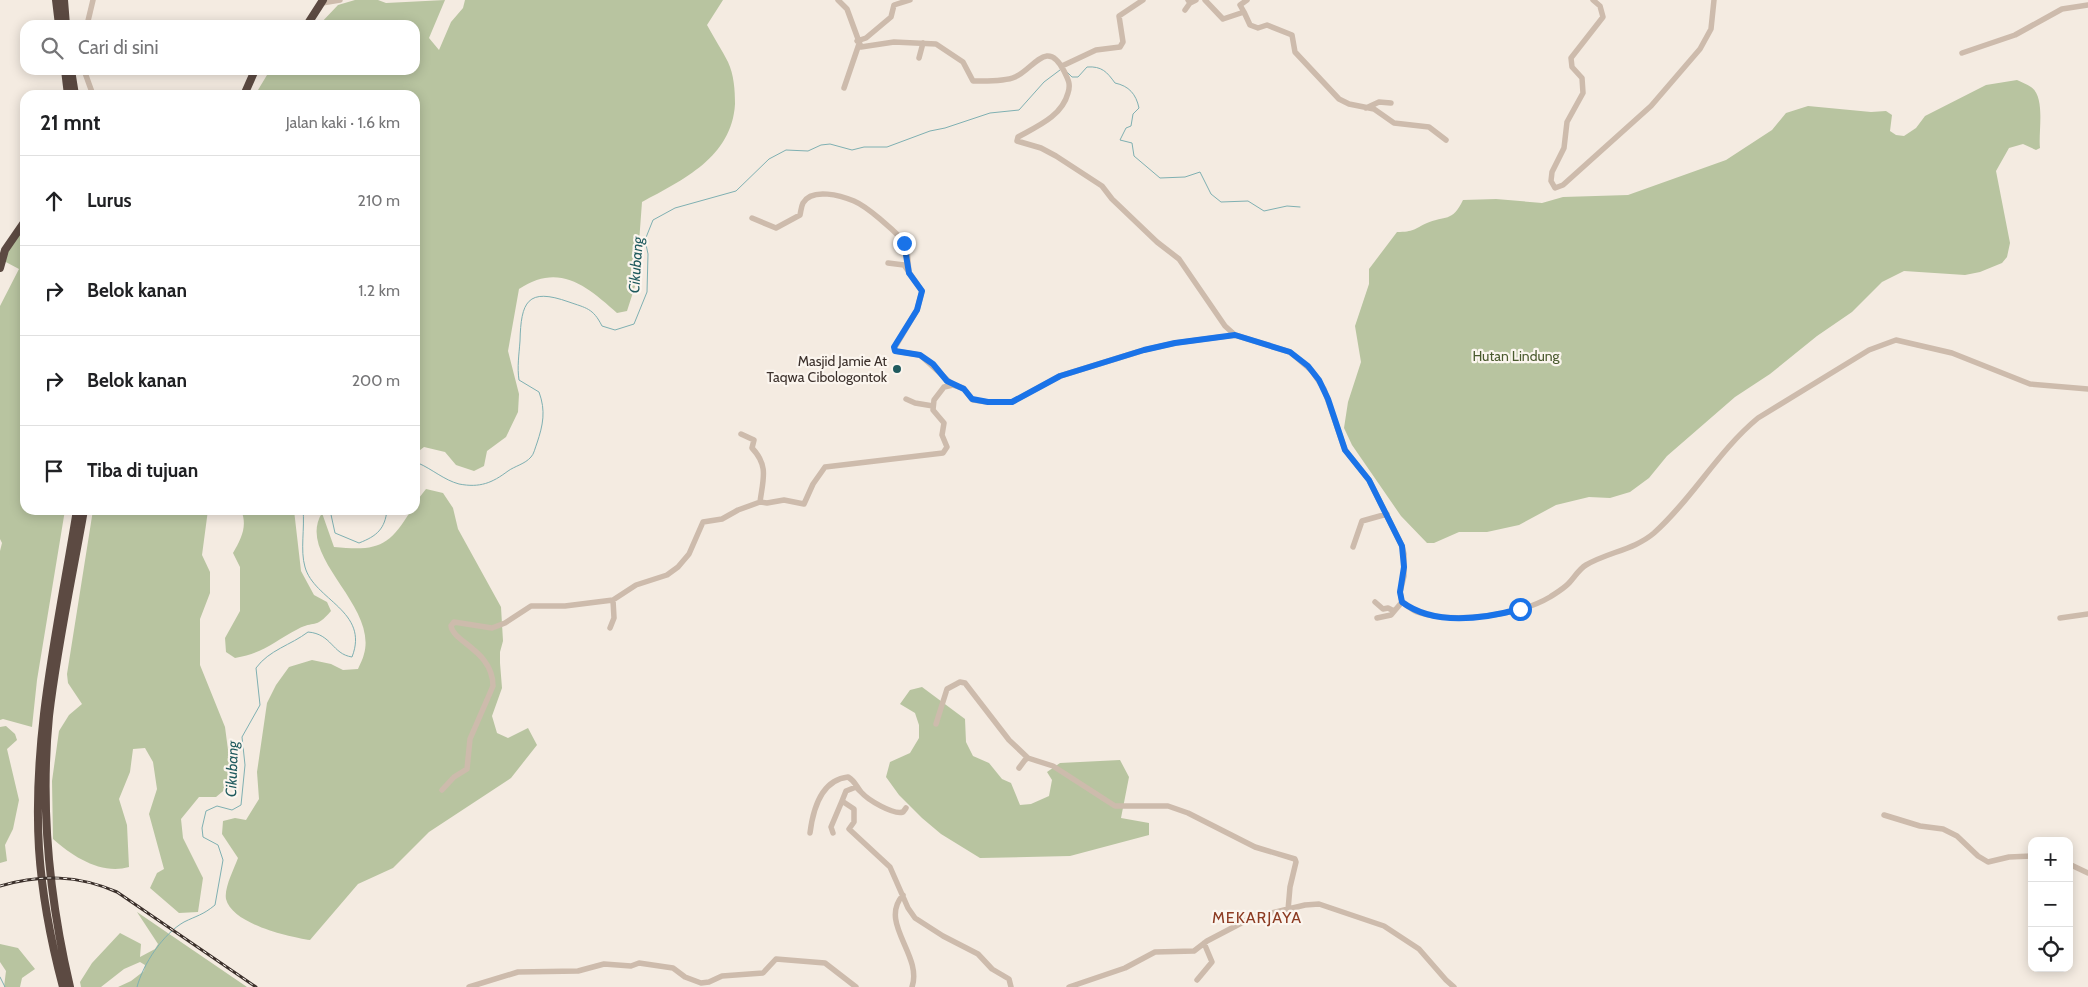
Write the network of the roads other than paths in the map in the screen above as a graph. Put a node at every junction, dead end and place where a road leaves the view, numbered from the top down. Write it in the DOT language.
graph roads {
  1 [pos="56,0"];
  2 [pos="64,0"];
  3 [pos="93,0"];
  4 [pos="340,0"];
  5 [pos="838,0"];
  6 [pos="842,0"];
  7 [pos="910,0"];
  8 [pos="1143,0"];
  9 [pos="1196,0"];
  10 [pos="1204,0"];
  11 [pos="1247,0"];
  12 [pos="1593,0"];
  13 [pos="1714,0"];
  14 [pos="322,2"];
  15 [pos="1189,2"];
  16 [pos="2088,5"];
  17 [pos="846,8"];
  18 [pos="1185,10"];
  19 [pos="1244,12"];
  20 [pos="58,20"];
  21 [pos="66,20"];
  22 [pos="88,20"];
  23 [pos="310,20"];
  24 [pos="858,42"];
  25 [pos="923,43"];
  26 [pos="1962,52"];
  27 [pos="920,58"];
  28 [pos="1065,71"];
  29 [pos="66,75"];
  30 [pos="72,75"];
  31 [pos="86,75"];
  32 [pos="253,75"];
  33 [pos="844,88"];
  34 [pos="67,90"];
  35 [pos="74,90"];
  36 [pos="91,90"];
  37 [pos="246,90"];
  38 [pos="1391,103"];
  39 [pos="1366,108"];
  40 [pos="1446,140"];
  41 [pos="752,218"];
  42 [pos="20,228"];
  43 [pos="888,263"];
  44 [pos="0,268"];
  45 [pos="909,273"];
  46 [pos="1235,335"];
  47 [pos="953,385"];
  48 [pos="2088,389"];
  49 [pos="906,399"];
  50 [pos="933,406"];
  51 [pos="741,434"];
  52 [pos="760,502"];
  53 [pos="1387,514"];
  54 [pos="76,515"];
  55 [pos="83,515"];
  56 [pos="1353,547"];
  57 [pos="613,600"];
  58 [pos="1376,602"];
  59 [pos="1402,602"];
  60 [pos="1394,611"];
  61 [pos="2088,614"];
  62 [pos="1377,618"];
  63 [pos="2060,618"];
  64 [pos="610,628"];
  65 [pos="936,724"];
  66 [pos="1028,758"];
  67 [pos="1019,768"];
  68 [pos="442,790"];
  69 [pos="860,791"];
  70 [pos="842,801"];
  71 [pos="906,808"];
  72 [pos="1884,815"];
  73 [pos="810,833"];
  74 [pos="833,833"];
  75 [pos="43,848"];
  76 [pos="2028,856"];
  77 [pos="2073,866"];
  78 [pos="2088,873"];
  79 [pos="903,895"];
  80 [pos="1288,910"];
  81 [pos="1204,943"];
  82 [pos="1197,980"];
  83 [pos="63,987"];
  84 [pos="70,987"];
  85 [pos="469,987"];
  86 [pos="856,987"];
  87 [pos="912,987"];
  88 [pos="1011,987"];
  89 [pos="1069,987"];
  90 [pos="1454,987"];
  1 -- 20 [label="highway"];
  2 -- 21 [label="highway"];
  3 -- 22 [label="street"];
  4 -- 14 [label="street"];
  5 -- 17 [label="street"];
  6 -- 17 [label="street"];
  7 -- 24 [label="street"];
  8 -- 28 [label="street"];
  9 -- 15 [label="street"];
  10 -- 19 [label="street"];
  11 -- 19 [label="street"];
  12 -- 13 [label="street"];
  14 -- 23 [label="highway"];
  15 -- 18 [label="street"];
  16 -- 26 [label="street"];
  17 -- 24 [label="street"];
  19 -- 39 [label="street"];
  24 -- 25 [label="street"];
  24 -- 33 [label="street"];
  25 -- 27 [label="street"];
  25 -- 28 [label="street"];
  28 -- 46 [label="street"];
  29 -- 34 [label="highway"];
  30 -- 35 [label="highway"];
  31 -- 36 [label="street"];
  32 -- 37 [label="highway"];
  38 -- 39 [label="street"];
  39 -- 40 [label="street"];
  41 -- 45 [label="street"];
  42 -- 44 [label="highway"];
  43 -- 45 [label="street"];
  45 -- 47 [label="street"];
  46 -- 47 [label="street"];
  46 -- 53 [label="street"];
  47 -- 50 [label="street"];
  48 -- 59 [label="street"];
  49 -- 50 [label="street"];
  50 -- 52 [label="street"];
  51 -- 52 [label="street"];
  52 -- 57 [label="street"];
  53 -- 56 [label="street"];
  53 -- 59 [label="street"];
  54 -- 75 [label="highway"];
  55 -- 75 [label="highway"];
  57 -- 64 [label="street"];
  57 -- 68 [label="street"];
  58 -- 60 [label="street"];
  59 -- 60 [label="street"];
  60 -- 62 [label="street"];
  61 -- 63 [label="street"];
  65 -- 66 [label="street"];
  66 -- 67 [label="street"];
  66 -- 80 [label="street"];
  69 -- 70 [label="street"];
  69 -- 71 [label="street"];
  69 -- 73 [label="street"];
  70 -- 74 [label="street"];
  70 -- 79 [label="street"];
  72 -- 76 [label="street"];
  75 -- 83 [label="highway"];
  75 -- 84 [label="highway"];
  77 -- 78 [label="street"];
  79 -- 87 [label="street"];
  79 -- 88 [label="street"];
  80 -- 81 [label="street"];
  80 -- 90 [label="street"];
  81 -- 82 [label="street"];
  81 -- 89 [label="street"];
  85 -- 86 [label="street"];
}
